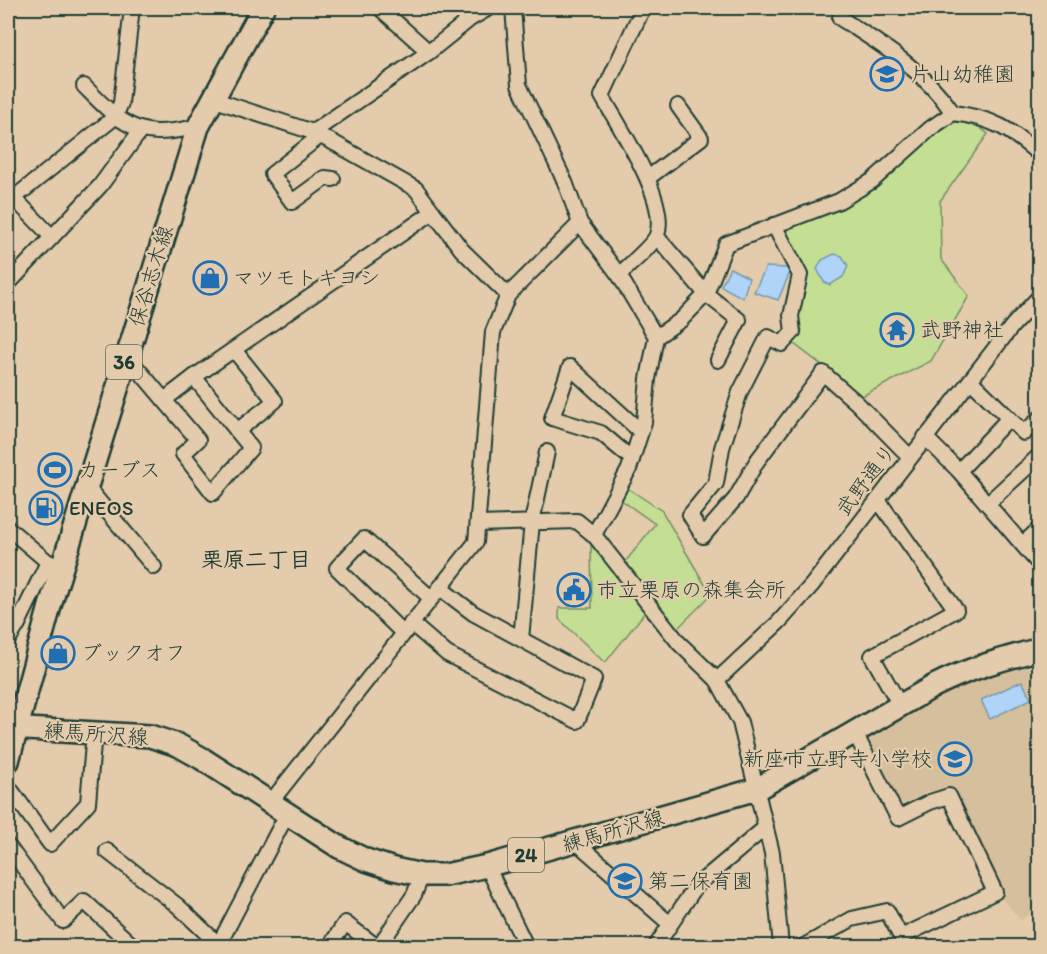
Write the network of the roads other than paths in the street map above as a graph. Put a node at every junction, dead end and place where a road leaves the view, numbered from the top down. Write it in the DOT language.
graph roads {
  1 [pos="132,8"];
  2 [pos="263,8"];
  3 [pos="380,8"];
  4 [pos="489,8"];
  5 [pos="513,8"];
  6 [pos="643,8"];
  7 [pos="842,8"];
  8 [pos="429,52"];
  9 [pos="84,86"];
  10 [pos="212,99"];
  11 [pos="678,106"];
  12 [pos="953,113"];
  13 [pos="115,117"];
  14 [pos="198,127"];
  15 [pos="141,130"];
  16 [pos="317,134"];
  17 [pos="1040,155"];
  18 [pos="648,178"];
  19 [pos="333,179"];
  20 [pos="11,199"];
  21 [pos="433,212"];
  22 [pos="580,223"];
  23 [pos="774,225"];
  24 [pos="52,237"];
  25 [pos="657,237"];
  26 [pos="619,274"];
  27 [pos="8,284"];
  28 [pos="706,294"];
  29 [pos="508,295"];
  30 [pos="1040,296"];
  31 [pos="656,336"];
  32 [pos="234,350"];
  33 [pos="126,355"];
  34 [pos="718,360"];
  35 [pos="194,377"];
  36 [pos="971,381"];
  37 [pos="164,400"];
  38 [pos="1009,418"];
  39 [pos="1040,418"];
  40 [pos="237,431"];
  41 [pos="641,432"];
  42 [pos="925,437"];
  43 [pos="547,452"];
  44 [pos="1040,455"];
  45 [pos="910,457"];
  46 [pos="632,459"];
  47 [pos="959,471"];
  48 [pos="86,486"];
  49 [pos="878,500"];
  50 [pos="987,504"];
  51 [pos="532,522"];
  52 [pos="478,524"];
  53 [pos="8,528"];
  54 [pos="1040,528"];
  55 [pos="594,535"];
  56 [pos="1023,544"];
  57 [pos="55,564"];
  58 [pos="1040,565"];
  59 [pos="154,567"];
  60 [pos="435,593"];
  61 [pos="407,628"];
  62 [pos="521,639"];
  63 [pos="8,640"];
  64 [pos="1040,650"];
  65 [pos="717,680"];
  66 [pos="900,705"];
  67 [pos="12,728"];
  68 [pos="854,731"];
  69 [pos="94,732"];
  70 [pos="8,761"];
  71 [pos="8,786"];
  72 [pos="757,789"];
  73 [pos="279,809"];
  74 [pos="766,827"];
  75 [pos="575,841"];
  76 [pos="8,846"];
  77 [pos="107,851"];
  78 [pos="487,866"];
  79 [pos="423,875"];
  80 [pos="670,924"];
  81 [pos="134,946"];
  82 [pos="218,946"];
  83 [pos="330,946"];
  84 [pos="378,946"];
  85 [pos="526,946"];
  86 [pos="656,946"];
  87 [pos="781,946"];
  88 [pos="804,946"];
  1 -- 13 [label="street"];
  2 -- 10 [label="main road, 保谷志木線 / 36"];
  3 -- 8 [label="street"];
  4 -- 8 [label="street"];
  5 -- 22 [label="street"];
  6 -- 18 [label="street"];
  7 -- 12 [label="street"];
  8 -- 16 [label="street"];
  9 -- 13 [label="street"];
  10 -- 14 [label="main road, 保谷志木線 / 36"];
  10 -- 16 [label="street"];
  11 -- 18 [label="street"];
  12 -- 17 [label="street"];
  12 -- 23 [label="street"];
  13 -- 15 [label="street"];
  13 -- 20 [label="street"];
  14 -- 15 [label="street"];
  14 -- 33 [label="main road, 保谷志木線 / 36"];
  15 -- 24 [label="street"];
  16 -- 19 [label="street"];
  16 -- 21 [label="street"];
  18 -- 25 [label="street"];
  20 -- 24 [label="street"];
  21 -- 29 [label="street"];
  21 -- 32 [label="street"];
  22 -- 26 [label="street"];
  22 -- 29 [label="street"];
  23 -- 28 [label="street"];
  23 -- 45 [label="street"];
  24 -- 27 [label="street"];
  25 -- 26 [label="street"];
  25 -- 28 [label="street"];
  26 -- 31 [label="street"];
  28 -- 31 [label="street"];
  28 -- 34 [label="street"];
  29 -- 52 [label="street"];
  30 -- 36 [label="street, 武野通り"];
  31 -- 41 [label="street"];
  32 -- 35 [label="street"];
  32 -- 40 [label="street"];
  33 -- 37 [label="street"];
  33 -- 48 [label="main road, 保谷志木線 / 36"];
  35 -- 37 [label="street"];
  35 -- 40 [label="street"];
  36 -- 38 [label="street"];
  36 -- 42 [label="street, 武野通り"];
  37 -- 40 [label="street"];
  38 -- 39 [label="street"];
  38 -- 47 [label="street"];
  41 -- 46 [label="street"];
  41 -- 46 [label="street"];
  42 -- 45 [label="street, 武野通り"];
  42 -- 47 [label="street"];
  43 -- 51 [label="street"];
  44 -- 50 [label="street"];
  45 -- 49 [label="street, 武野通り"];
  46 -- 55 [label="street"];
  47 -- 50 [label="street"];
  48 -- 57 [label="main road, 保谷志木線 / 36"];
  48 -- 59 [label="street"];
  49 -- 65 [label="street, 武野通り"];
  49 -- 66 [label="street"];
  50 -- 56 [label="street"];
  51 -- 52 [label="street"];
  51 -- 55 [label="street"];
  51 -- 62 [label="street"];
  52 -- 60 [label="street"];
  53 -- 57 [label="street"];
  54 -- 56 [label="street"];
  55 -- 65 [label="street"];
  56 -- 58 [label="street"];
  57 -- 63 [label="street"];
  57 -- 67 [label="main road, 保谷志木線 / 36"];
  60 -- 61 [label="street"];
  60 -- 61 [label="street"];
  60 -- 62 [label="street"];
  61 -- 62 [label="street"];
  61 -- 73 [label="street"];
  64 -- 66 [label="main road, 練馬所沢線 / 24"];
  65 -- 72 [label="street"];
  66 -- 68 [label="main road, 練馬所沢線 / 24"];
  67 -- 69 [label="main road, 練馬所沢線 / 24"];
  67 -- 70 [label="main road, 保谷志木線"];
  68 -- 72 [label="main road, 練馬所沢線 / 24"];
  68 -- 88 [label="street"];
  69 -- 71 [label="street"];
  69 -- 73 [label="main road, 練馬所沢線 / 24"];
  72 -- 74 [label="street"];
  72 -- 75 [label="main road, 練馬所沢線 / 24"];
  73 -- 79 [label="main road, 練馬所沢線 / 24"];
  73 -- 82 [label="street"];
  74 -- 80 [label="street"];
  74 -- 87 [label="street"];
  75 -- 78 [label="main road, 練馬所沢線 / 24"];
  75 -- 80 [label="street"];
  76 -- 81 [label="street"];
  77 -- 82 [label="street"];
  78 -- 79 [label="main road, 練馬所沢線 / 24"];
  78 -- 85 [label="street"];
  79 -- 84 [label="street"];
  80 -- 86 [label="street"];
  83 -- 84 [label="street"];
}
